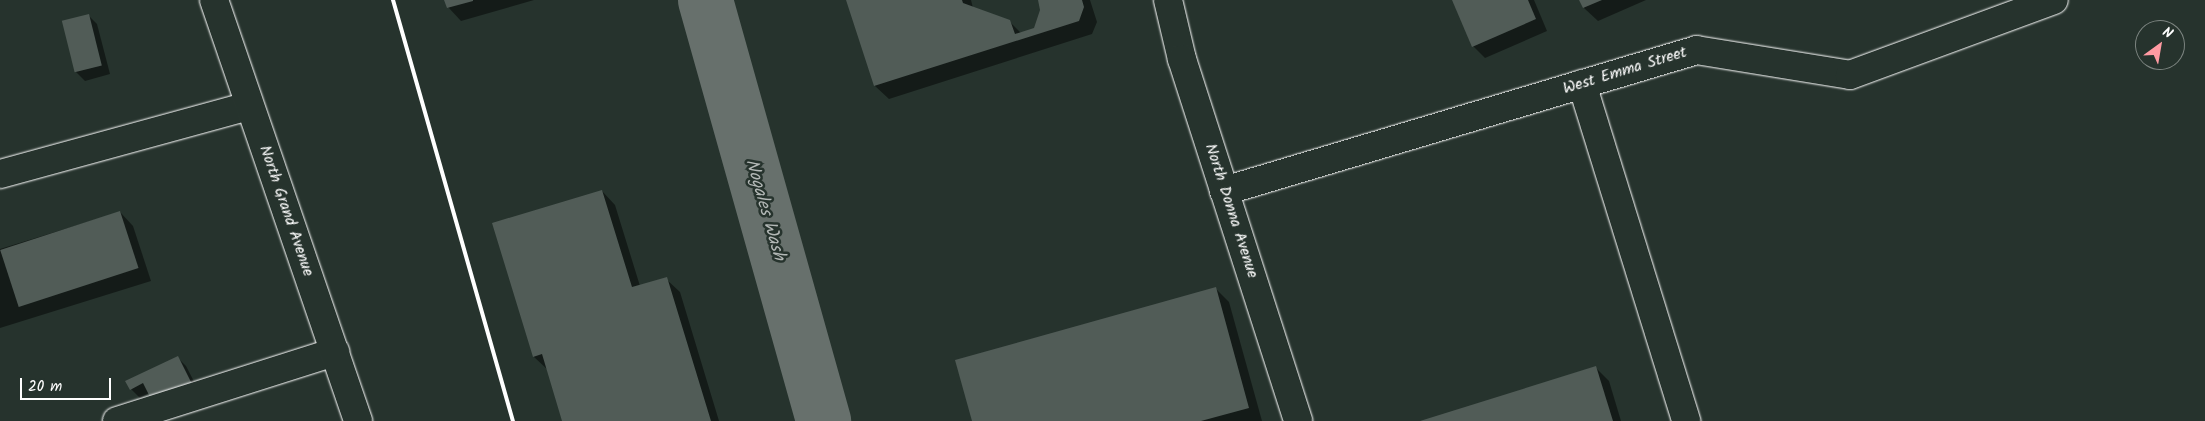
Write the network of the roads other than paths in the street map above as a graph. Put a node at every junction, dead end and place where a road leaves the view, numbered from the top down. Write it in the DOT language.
graph roads {
  1 [pos="214,0"];
  2 [pos="1168,0"];
  3 [pos="2054,0"];
  4 [pos="1582,84"];
  5 [pos="249,106"];
  6 [pos="0,174"];
  7 [pos="1224,191"];
  8 [pos="335,352"];
  9 [pos="117,421"];
  10 [pos="358,421"];
  11 [pos="1298,421"];
  12 [pos="1686,421"];
  1 -- 5 [label="street, North Grand Avenue"];
  2 -- 7 [label="street, North Donna Avenue"];
  3 -- 4 [label="street, West Emma Street"];
  4 -- 7 [label="street, West Emma Street"];
  4 -- 12 [label="street"];
  5 -- 6 [label="street"];
  5 -- 8 [label="street, North Grand Avenue"];
  7 -- 11 [label="street, North Donna Avenue"];
  8 -- 9 [label="street"];
  8 -- 10 [label="street, North Grand Avenue"];
}
